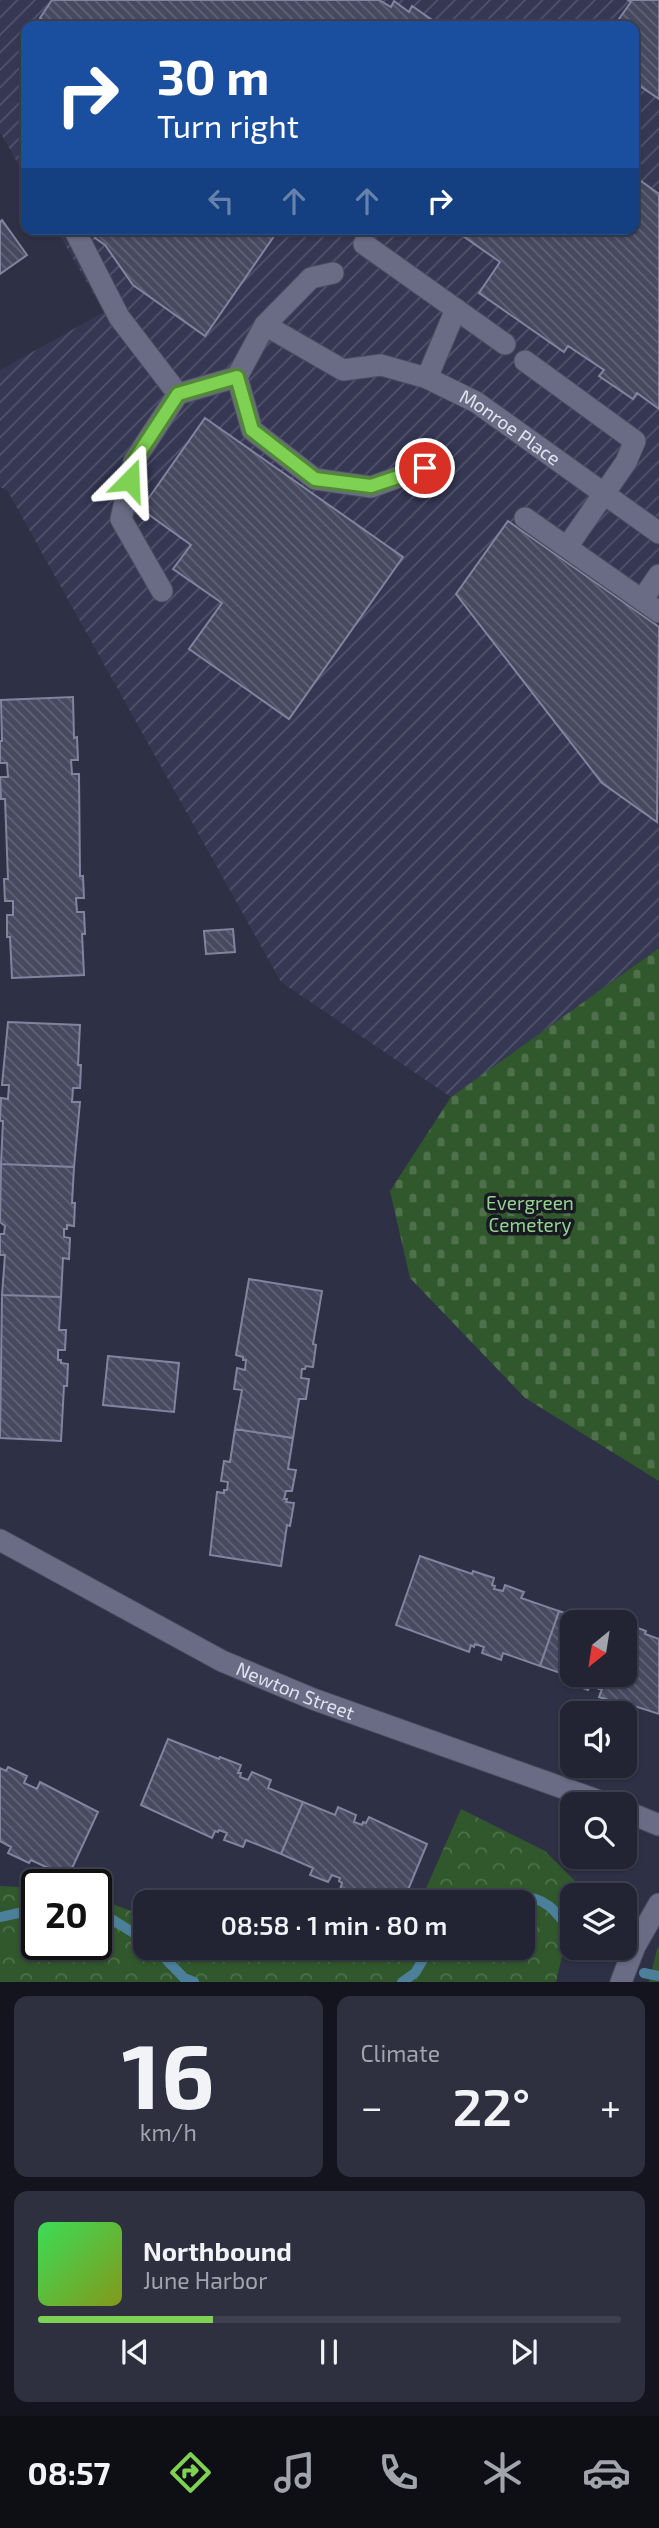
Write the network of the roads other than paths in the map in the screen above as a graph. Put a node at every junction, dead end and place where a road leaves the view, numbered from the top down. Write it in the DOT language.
graph roads {
  1 [pos="77,235"];
  2 [pos="364,244"];
  3 [pos="333,273"];
  4 [pos="456,309"];
  5 [pos="265,324"];
  6 [pos="505,344"];
  7 [pos="525,361"];
  8 [pos="237,377"];
  9 [pos="426,378"];
  10 [pos="178,394"];
  11 [pos="425,468"];
  12 [pos="603,493"];
  13 [pos="525,518"];
  14 [pos="659,533"];
  15 [pos="567,547"];
  16 [pos="659,575"];
  17 [pos="162,591"];
  18 [pos="650,606"];
  19 [pos="0,1539"];
  20 [pos="574,1792"];
  21 [pos="637,1816"];
  22 [pos="659,1825"];
  23 [pos="659,1904"];
  24 [pos="621,1982"];
  1 -- 10 [label="street"];
  2 -- 4 [label="street"];
  3 -- 5 [label="street"];
  4 -- 6 [label="street"];
  4 -- 9 [label="street"];
  5 -- 8 [label="street"];
  5 -- 9 [label="street, Monroe Place"];
  7 -- 12 [label="street"];
  8 -- 10 [label="street"];
  8 -- 11 [label="street"];
  9 -- 12 [label="street, Monroe Place"];
  10 -- 17 [label="street"];
  12 -- 14 [label="street, Monroe Place"];
  12 -- 15 [label="street"];
  13 -- 15 [label="street"];
  15 -- 18 [label="street"];
  16 -- 18 [label="street"];
  19 -- 20 [label="street, Newton Street"];
  21 -- 22 [label="street"];
  23 -- 24 [label="street"];
}
